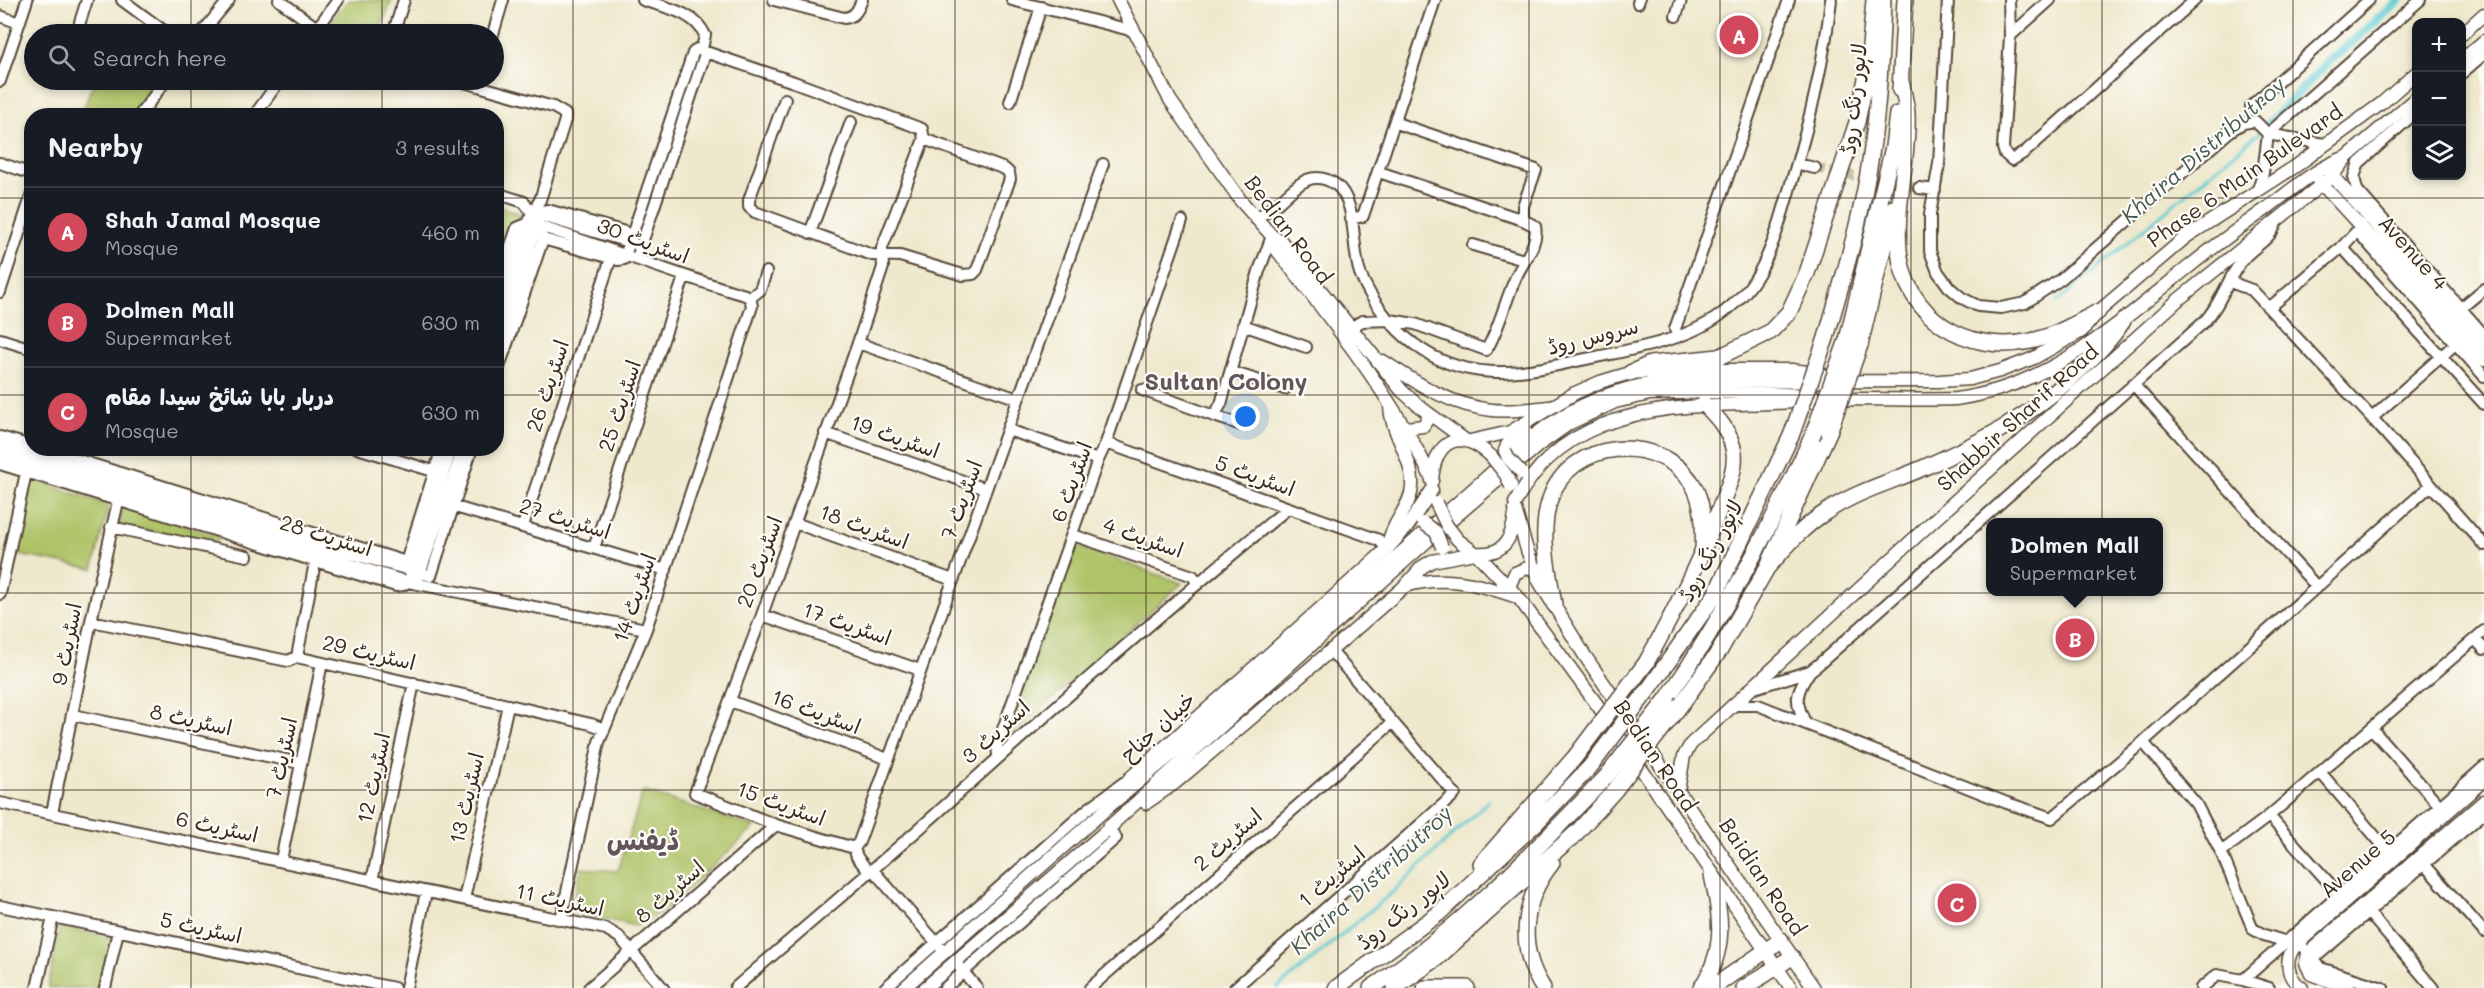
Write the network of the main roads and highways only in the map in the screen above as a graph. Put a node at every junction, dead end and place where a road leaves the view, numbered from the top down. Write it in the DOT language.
graph roads {
  1 [pos="1118,0"];
  2 [pos="1874,0"];
  3 [pos="1883,0"];
  4 [pos="1905,0"];
  5 [pos="2484,14"];
  6 [pos="2466,30"];
  7 [pos="2484,40"];
  8 [pos="2466,56"];
  9 [pos="2412,77"];
  10 [pos="1901,81"];
  11 [pos="2412,101"];
  12 [pos="2347,157"];
  13 [pos="2322,166"];
  14 [pos="2312,174"];
  15 [pos="2331,176"];
  16 [pos="2321,184"];
  17 [pos="1901,185"];
  18 [pos="2344,199"];
  19 [pos="2301,200"];
  20 [pos="2098,312"];
  21 [pos="2123,321"];
  22 [pos="1346,331"];
  23 [pos="2099,338"];
  24 [pos="1853,343"];
  25 [pos="2484,346"];
  26 [pos="1372,354"];
  27 [pos="2484,360"];
  28 [pos="1629,373"];
  29 [pos="1867,380"];
  30 [pos="1858,399"];
  31 [pos="1704,404"];
  32 [pos="1390,405"];
  33 [pos="1551,407"];
  34 [pos="1430,414"];
  35 [pos="1538,415"];
  36 [pos="1406,428"];
  37 [pos="1468,440"];
  38 [pos="1574,440"];
  39 [pos="1974,444"];
  40 [pos="1432,485"];
  41 [pos="1515,506"];
  42 [pos="1389,547"];
  43 [pos="1703,550"];
  44 [pos="1476,553"];
  45 [pos="1432,561"];
  46 [pos="1532,566"];
  47 [pos="1767,568"];
  48 [pos="1405,586"];
  49 [pos="1513,592"];
  50 [pos="1554,604"];
  51 [pos="1656,760"];
  52 [pos="2484,780"];
  53 [pos="1678,791"];
  54 [pos="2484,801"];
  55 [pos="1106,809"];
  56 [pos="1108,828"];
  57 [pos="1577,832"];
  58 [pos="1712,875"];
  59 [pos="1454,900"];
  60 [pos="1781,940"];
  61 [pos="1765,951"];
  62 [pos="1792,957"];
  63 [pos="1776,967"];
  64 [pos="904,988"];
  65 [pos="925,988"];
  66 [pos="1336,988"];
  67 [pos="1371,988"];
  68 [pos="1395,988"];
  69 [pos="1425,988"];
  70 [pos="1467,988"];
  71 [pos="1543,988"];
  72 [pos="1701,988"];
  73 [pos="1712,988"];
  74 [pos="1744,988"];
  75 [pos="1791,988"];
  76 [pos="1814,988"];
  77 [pos="2302,988"];
  78 [pos="2349,988"];
  1 -- 22 [label="main road, Bedian Road"];
  2 -- 28 [label="highway"];
  3 -- 59 [label="highway, لاہور رنگ روڈ, bridge"];
  4 -- 10 [label="highway, لاہور رنگ روڈ"];
  5 -- 6 [label="main road"];
  7 -- 8 [label="main road"];
  9 -- 20 [label="main road, Phase 6 Main Bulevard"];
  10 -- 17 [label="highway"];
  10 -- 24 [label="highway, لاہور رنگ روڈ"];
  11 -- 12 [label="main road, Shabbir Sharif Road"];
  12 -- 13 [label="main road"];
  12 -- 15 [label="main road, Shabbir Sharif Road"];
  12 -- 18 [label="main road"];
  13 -- 14 [label="main road"];
  13 -- 15 [label="main road"];
  14 -- 16 [label="main road, Avenue 4"];
  14 -- 21 [label="main road"];
  15 -- 16 [label="main road, Shabbir Sharif Road"];
  15 -- 18 [label="main road"];
  16 -- 18 [label="main road, Avenue 4"];
  16 -- 19 [label="main road, Shabbir Sharif Road"];
  17 -- 20 [label="highway"];
  17 -- 24 [label="highway"];
  18 -- 19 [label="main road"];
  18 -- 25 [label="main road, Avenue 4"];
  18 -- 27 [label="main road, Avenue 4"];
  19 -- 53 [label="main road, Shabbir Sharif Road"];
  20 -- 29 [label="main road, Phase 6 Main Bulevard"];
  21 -- 23 [label="main road"];
  21 -- 39 [label="highway"];
  22 -- 26 [label="main road"];
  22 -- 32 [label="main road, Bedian Road"];
  23 -- 30 [label="main road"];
  23 -- 39 [label="highway"];
  24 -- 47 [label="highway, bridge"];
  24 -- 67 [label="highway, لاہور رنگ روڈ, bridge"];
  26 -- 33 [label="main road"];
  26 -- 34 [label="main road"];
  28 -- 29 [label="main road"];
  28 -- 33 [label="main road"];
  29 -- 55 [label="main road"];
  30 -- 31 [label="main road"];
  30 -- 56 [label="main road"];
  31 -- 38 [label="main road"];
  31 -- 43 [label="highway"];
  32 -- 36 [label="main road, Bedian Road"];
  32 -- 42 [label="main road"];
  33 -- 35 [label="main road"];
  34 -- 36 [label="main road"];
  34 -- 37 [label="main road"];
  35 -- 37 [label="main road"];
  35 -- 38 [label="main road, bridge"];
  36 -- 40 [label="main road, Bedian Road"];
  37 -- 40 [label="main road"];
  37 -- 41 [label="main road, bridge"];
  38 -- 41 [label="main road"];
  39 -- 47 [label="highway"];
  40 -- 42 [label="main road, خیبان جناح"];
  40 -- 44 [label="main road, bridge"];
  41 -- 44 [label="main road"];
  41 -- 46 [label="main road"];
  42 -- 45 [label="main road, bridge"];
  42 -- 55 [label="main road, خیبان جناح"];
  43 -- 50 [label="highway"];
  43 -- 59 [label="highway, bridge"];
  44 -- 45 [label="main road"];
  44 -- 49 [label="main road, Bedian Road"];
  45 -- 48 [label="main road"];
  46 -- 49 [label="main road"];
  46 -- 50 [label="main road"];
  47 -- 57 [label="highway, bridge"];
  48 -- 49 [label="main road"];
  48 -- 56 [label="main road"];
  49 -- 58 [label="main road, Bedian Road"];
  50 -- 51 [label="main road, Bedian Road"];
  51 -- 53 [label="main road, Baidian Road"];
  52 -- 77 [label="main road, Avenue 5"];
  53 -- 60 [label="main road, Baidian Road"];
  54 -- 78 [label="main road, Avenue 5"];
  55 -- 64 [label="main road, خیبان جناح"];
  56 -- 65 [label="main road"];
  57 -- 68 [label="highway"];
  57 -- 71 [label="highway"];
  58 -- 61 [label="main road, Bedian Road"];
  58 -- 72 [label="highway"];
  59 -- 66 [label="highway, لاہور رنگ روڈ"];
  60 -- 61 [label="highway"];
  60 -- 62 [label="main road, Baidian Road"];
  61 -- 63 [label="main road, Bedian Road"];
  61 -- 73 [label="highway"];
  62 -- 63 [label="highway"];
  62 -- 76 [label="main road, Baidian Road"];
  63 -- 74 [label="highway"];
  63 -- 75 [label="main road, Bedian Road"];
  69 -- 70 [label="highway"];
}
